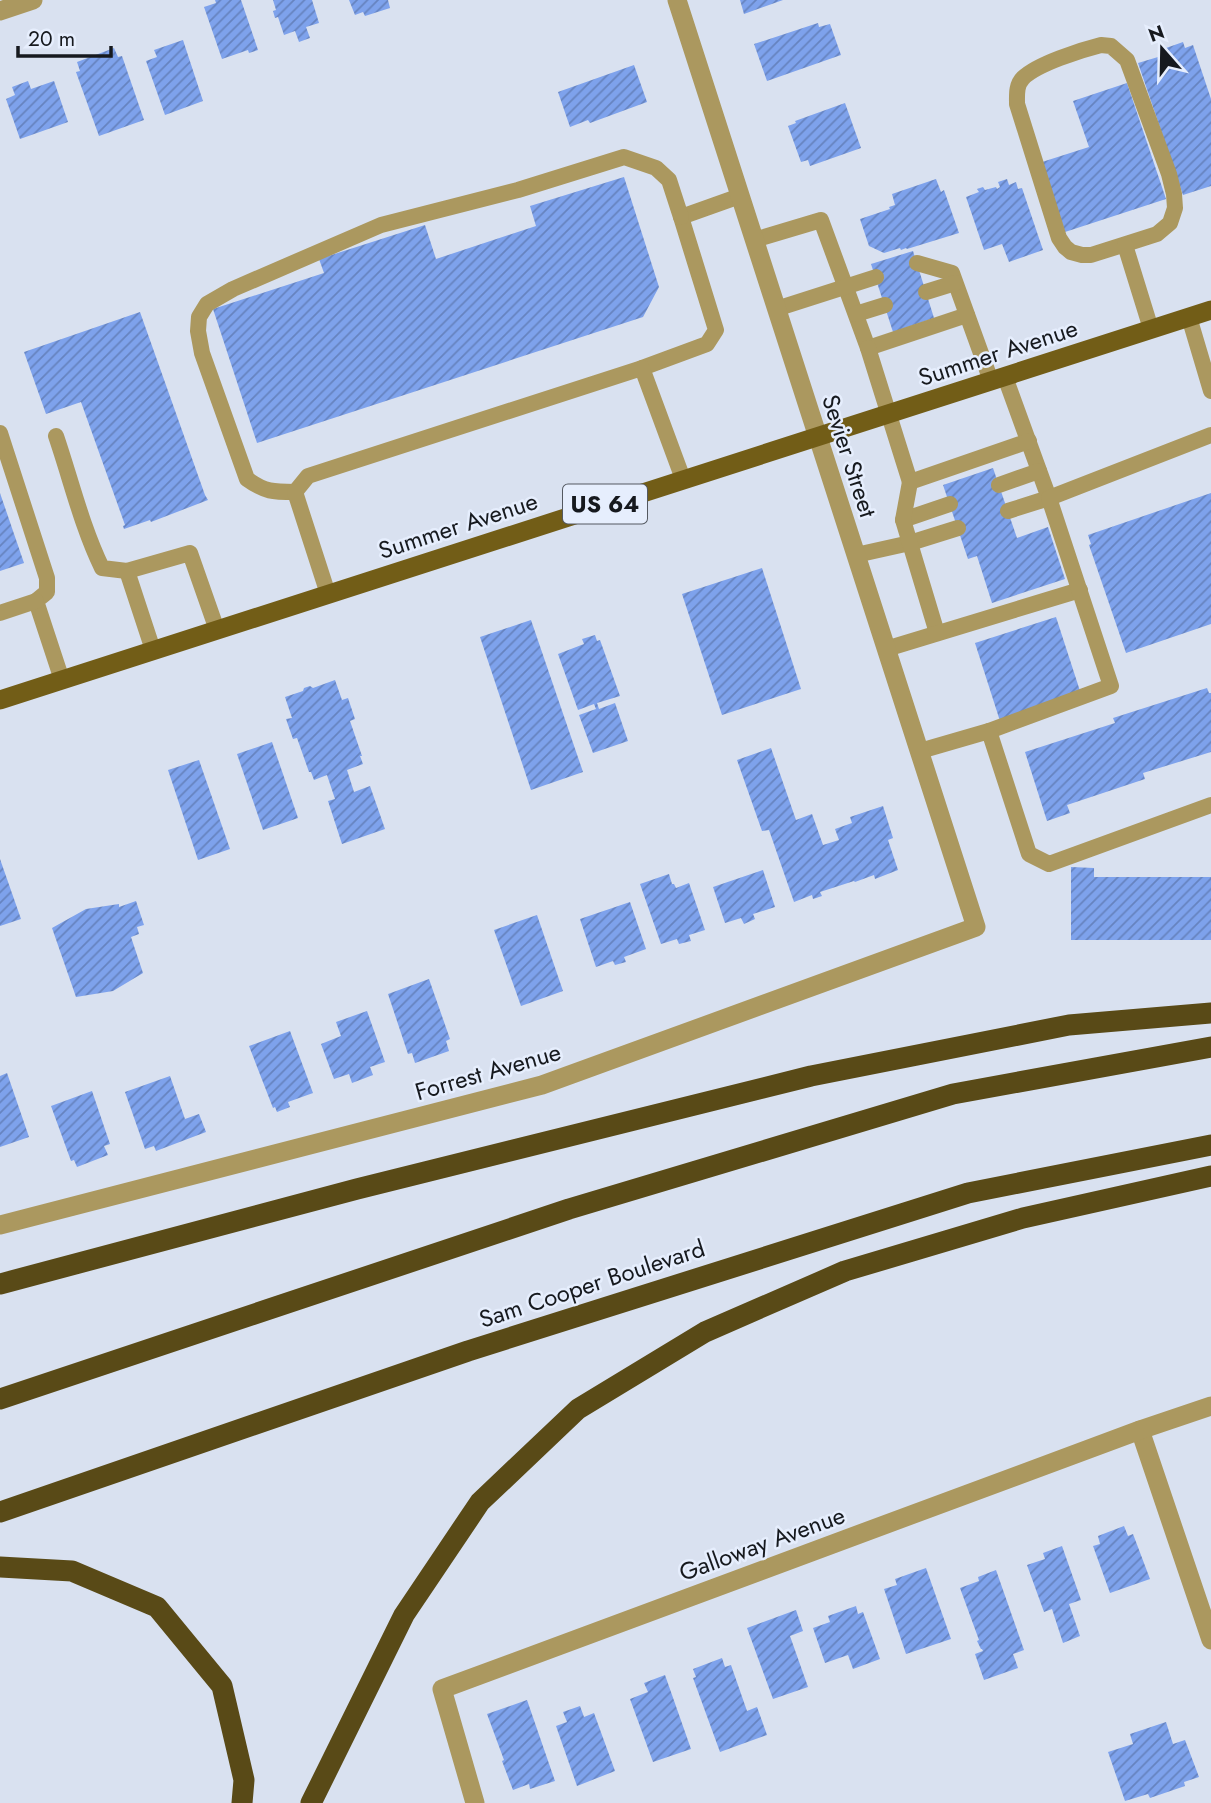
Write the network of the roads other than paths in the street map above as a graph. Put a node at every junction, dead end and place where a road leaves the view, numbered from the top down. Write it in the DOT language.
graph roads {
  1 [pos="33,0"];
  2 [pos="677,0"];
  3 [pos="0,11"];
  4 [pos="740,196"];
  5 [pos="681,217"];
  6 [pos="754,240"];
  7 [pos="1125,245"];
  8 [pos="917,263"];
  9 [pos="876,277"];
  10 [pos="955,283"];
  11 [pos="846,286"];
  12 [pos="926,292"];
  13 [pos="885,305"];
  14 [pos="776,309"];
  15 [pos="1211,310"];
  16 [pos="856,314"];
  17 [pos="967,315"];
  18 [pos="1189,317"];
  19 [pos="1151,330"];
  20 [pos="868,348"];
  21 [pos="642,368"];
  22 [pos="998,379"];
  23 [pos="1211,391"];
  24 [pos="889,413"];
  25 [pos="1211,435"];
  26 [pos="56,436"];
  27 [pos="817,436"];
  28 [pos="1,437"];
  29 [pos="1028,441"];
  30 [pos="1039,471"];
  31 [pos="683,479"];
  32 [pos="911,482"];
  33 [pos="999,485"];
  34 [pos="295,492"];
  35 [pos="1049,498"];
  36 [pos="950,504"];
  37 [pos="1008,511"];
  38 [pos="903,520"];
  39 [pos="958,528"];
  40 [pos="910,542"];
  41 [pos="856,555"];
  42 [pos="127,572"];
  43 [pos="1080,590"];
  44 [pos="328,594"];
  45 [pos="36,601"];
  46 [pos="0,613"];
  47 [pos="217,630"];
  48 [pos="937,633"];
  49 [pos="886,649"];
  50 [pos="153,650"];
  51 [pos="62,680"];
  52 [pos="0,700"];
  53 [pos="989,732"];
  54 [pos="919,751"];
  55 [pos="1211,805"];
  56 [pos="976,927"];
  57 [pos="1211,1013"];
  58 [pos="1211,1047"];
  59 [pos="1211,1145"];
  60 [pos="1211,1176"];
  61 [pos="0,1225"];
  62 [pos="0,1284"];
  63 [pos="0,1399"];
  64 [pos="1211,1406"];
  65 [pos="1140,1430"];
  66 [pos="0,1512"];
  67 [pos="0,1567"];
  68 [pos="1211,1640"];
  69 [pos="242,1803"];
  70 [pos="311,1803"];
  71 [pos="475,1803"];
  1 -- 3 [label="street"];
  2 -- 4 [label="street, Sevier Street"];
  4 -- 5 [label="lane"];
  4 -- 6 [label="street, Sevier Street"];
  5 -- 21 [label="lane"];
  5 -- 34 [label="lane"];
  6 -- 11 [label="lane"];
  6 -- 14 [label="street, Sevier Street"];
  7 -- 7 [label="lane"];
  7 -- 19 [label="lane"];
  8 -- 10 [label="lane"];
  9 -- 11 [label="lane"];
  10 -- 12 [label="lane"];
  10 -- 17 [label="lane"];
  11 -- 14 [label="lane"];
  11 -- 16 [label="lane"];
  13 -- 16 [label="lane"];
  14 -- 27 [label="street, Sevier Street"];
  15 -- 18 [label="main road, Summer Avenue / US 64"];
  16 -- 20 [label="lane"];
  17 -- 20 [label="lane"];
  17 -- 22 [label="lane"];
  18 -- 19 [label="main road, Summer Avenue / US 64"];
  18 -- 23 [label="lane"];
  19 -- 22 [label="main road, Summer Avenue / US 64"];
  20 -- 24 [label="lane"];
  21 -- 31 [label="lane"];
  21 -- 34 [label="lane"];
  22 -- 24 [label="main road, Summer Avenue / US 64"];
  22 -- 29 [label="lane"];
  24 -- 27 [label="main road, Summer Avenue / US 64"];
  24 -- 32 [label="lane"];
  25 -- 35 [label="lane"];
  26 -- 42 [label="lane"];
  27 -- 31 [label="main road, Summer Avenue / US 64"];
  27 -- 41 [label="street, Sevier Street"];
  28 -- 45 [label="lane"];
  29 -- 30 [label="lane"];
  29 -- 32 [label="lane"];
  30 -- 33 [label="lane"];
  30 -- 35 [label="lane"];
  31 -- 44 [label="main road, Summer Avenue / US 64"];
  32 -- 38 [label="lane"];
  34 -- 44 [label="lane"];
  35 -- 37 [label="lane"];
  35 -- 43 [label="lane"];
  36 -- 38 [label="lane"];
  38 -- 40 [label="lane"];
  39 -- 40 [label="lane"];
  40 -- 41 [label="lane"];
  40 -- 48 [label="lane"];
  41 -- 49 [label="street, Sevier Street"];
  42 -- 47 [label="lane"];
  42 -- 50 [label="lane"];
  43 -- 48 [label="lane"];
  43 -- 53 [label="lane"];
  44 -- 47 [label="main road, Summer Avenue / US 64"];
  45 -- 46 [label="lane"];
  45 -- 51 [label="lane"];
  47 -- 50 [label="main road, Summer Avenue / US 64"];
  48 -- 49 [label="lane"];
  49 -- 54 [label="street, Sevier Street"];
  50 -- 51 [label="main road, Summer Avenue / US 64"];
  51 -- 52 [label="main road, Summer Avenue / US 64"];
  53 -- 54 [label="lane"];
  53 -- 55 [label="lane"];
  54 -- 56 [label="street, Sevier Street"];
  56 -- 61 [label="street, Forrest Avenue"];
  57 -- 62 [label="highway"];
  58 -- 63 [label="highway"];
  59 -- 66 [label="highway, Sam Cooper Boulevard"];
  60 -- 70 [label="highway"];
  64 -- 65 [label="street, Galloway Avenue"];
  65 -- 68 [label="street"];
  65 -- 71 [label="street, Galloway Avenue"];
  67 -- 69 [label="highway"];
}
